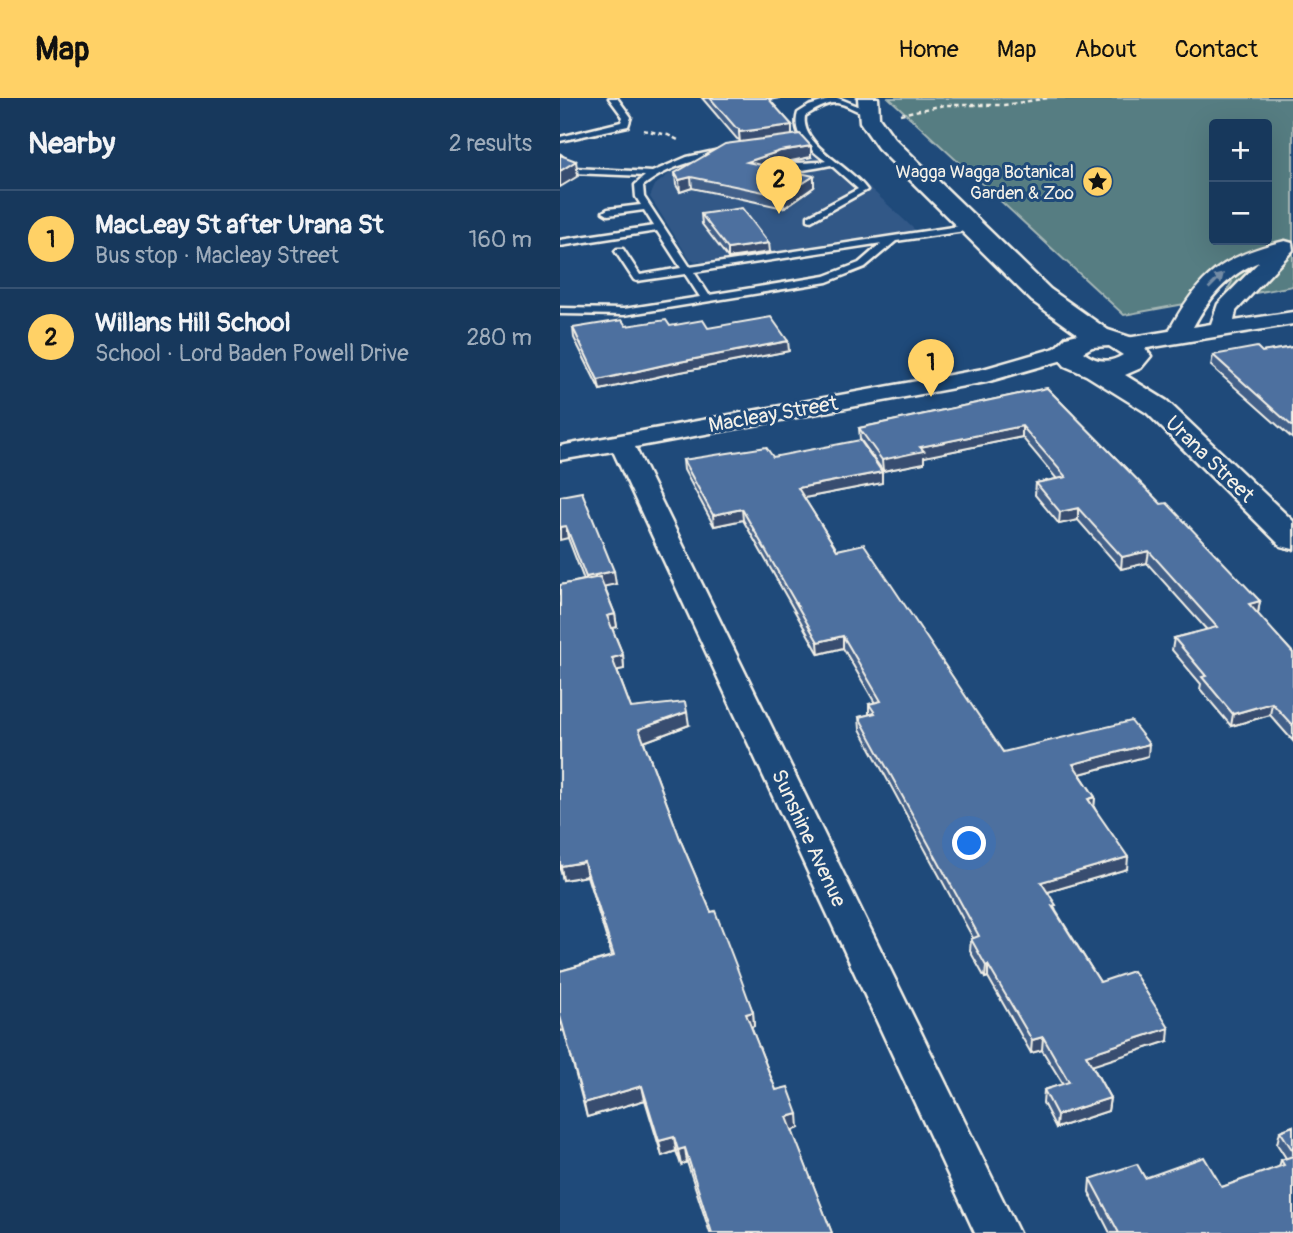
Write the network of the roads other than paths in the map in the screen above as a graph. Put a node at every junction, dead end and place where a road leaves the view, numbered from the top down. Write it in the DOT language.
graph roads {
  1 [pos="613,98"];
  2 [pos="833,99"];
  3 [pos="867,105"];
  4 [pos="560,139"];
  5 [pos="806,139"];
  6 [pos="793,140"];
  7 [pos="728,151"];
  8 [pos="560,158"];
  9 [pos="832,162"];
  10 [pos="781,167"];
  11 [pos="651,174"];
  12 [pos="646,206"];
  13 [pos="608,212"];
  14 [pos="811,218"];
  15 [pos="972,227"];
  16 [pos="660,228"];
  17 [pos="893,239"];
  18 [pos="560,243"];
  19 [pos="620,251"];
  20 [pos="688,271"];
  21 [pos="1041,295"];
  22 [pos="706,299"];
  23 [pos="560,311"];
  24 [pos="599,312"];
  25 [pos="1292,318"];
  26 [pos="560,322"];
  27 [pos="1221,329"];
  28 [pos="1177,336"];
  29 [pos="1124,350"];
  30 [pos="1080,358"];
  31 [pos="1157,407"];
  32 [pos="621,443"];
  33 [pos="560,453"];
  34 [pos="1293,540"];
  35 [pos="997,1233"];
  1 -- 4 [label="lane"];
  2 -- 3 [label="lane"];
  2 -- 5 [label="lane"];
  3 -- 15 [label="street"];
  5 -- 6 [label="lane"];
  5 -- 9 [label="lane"];
  7 -- 11 [label="lane"];
  8 -- 11 [label="lane"];
  9 -- 10 [label="lane"];
  9 -- 14 [label="lane"];
  11 -- 12 [label="lane"];
  12 -- 13 [label="lane"];
  12 -- 16 [label="lane"];
  15 -- 17 [label="lane"];
  15 -- 21 [label="street"];
  16 -- 18 [label="lane"];
  16 -- 20 [label="lane"];
  17 -- 20 [label="lane"];
  17 -- 22 [label="lane"];
  19 -- 20 [label="lane"];
  20 -- 22 [label="lane"];
  21 -- 29 [label="street"];
  21 -- 30 [label="street"];
  22 -- 24 [label="lane"];
  23 -- 24 [label="lane"];
  24 -- 26 [label="lane"];
  25 -- 27 [label="street"];
  25 -- 29 [label="street"];
  27 -- 28 [label="street"];
  28 -- 27 [label="street, one-way"];
  28 -- 29 [label="street"];
  29 -- 30 [label="street"];
  29 -- 30 [label="street"];
  29 -- 31 [label="street, Urana Street"];
  30 -- 31 [label="street, Urana Street"];
  30 -- 32 [label="street, Macleay Street"];
  31 -- 34 [label="street, Urana Street"];
  32 -- 33 [label="street, Macleay Street"];
  32 -- 35 [label="street, Sunshine Avenue"];
}
